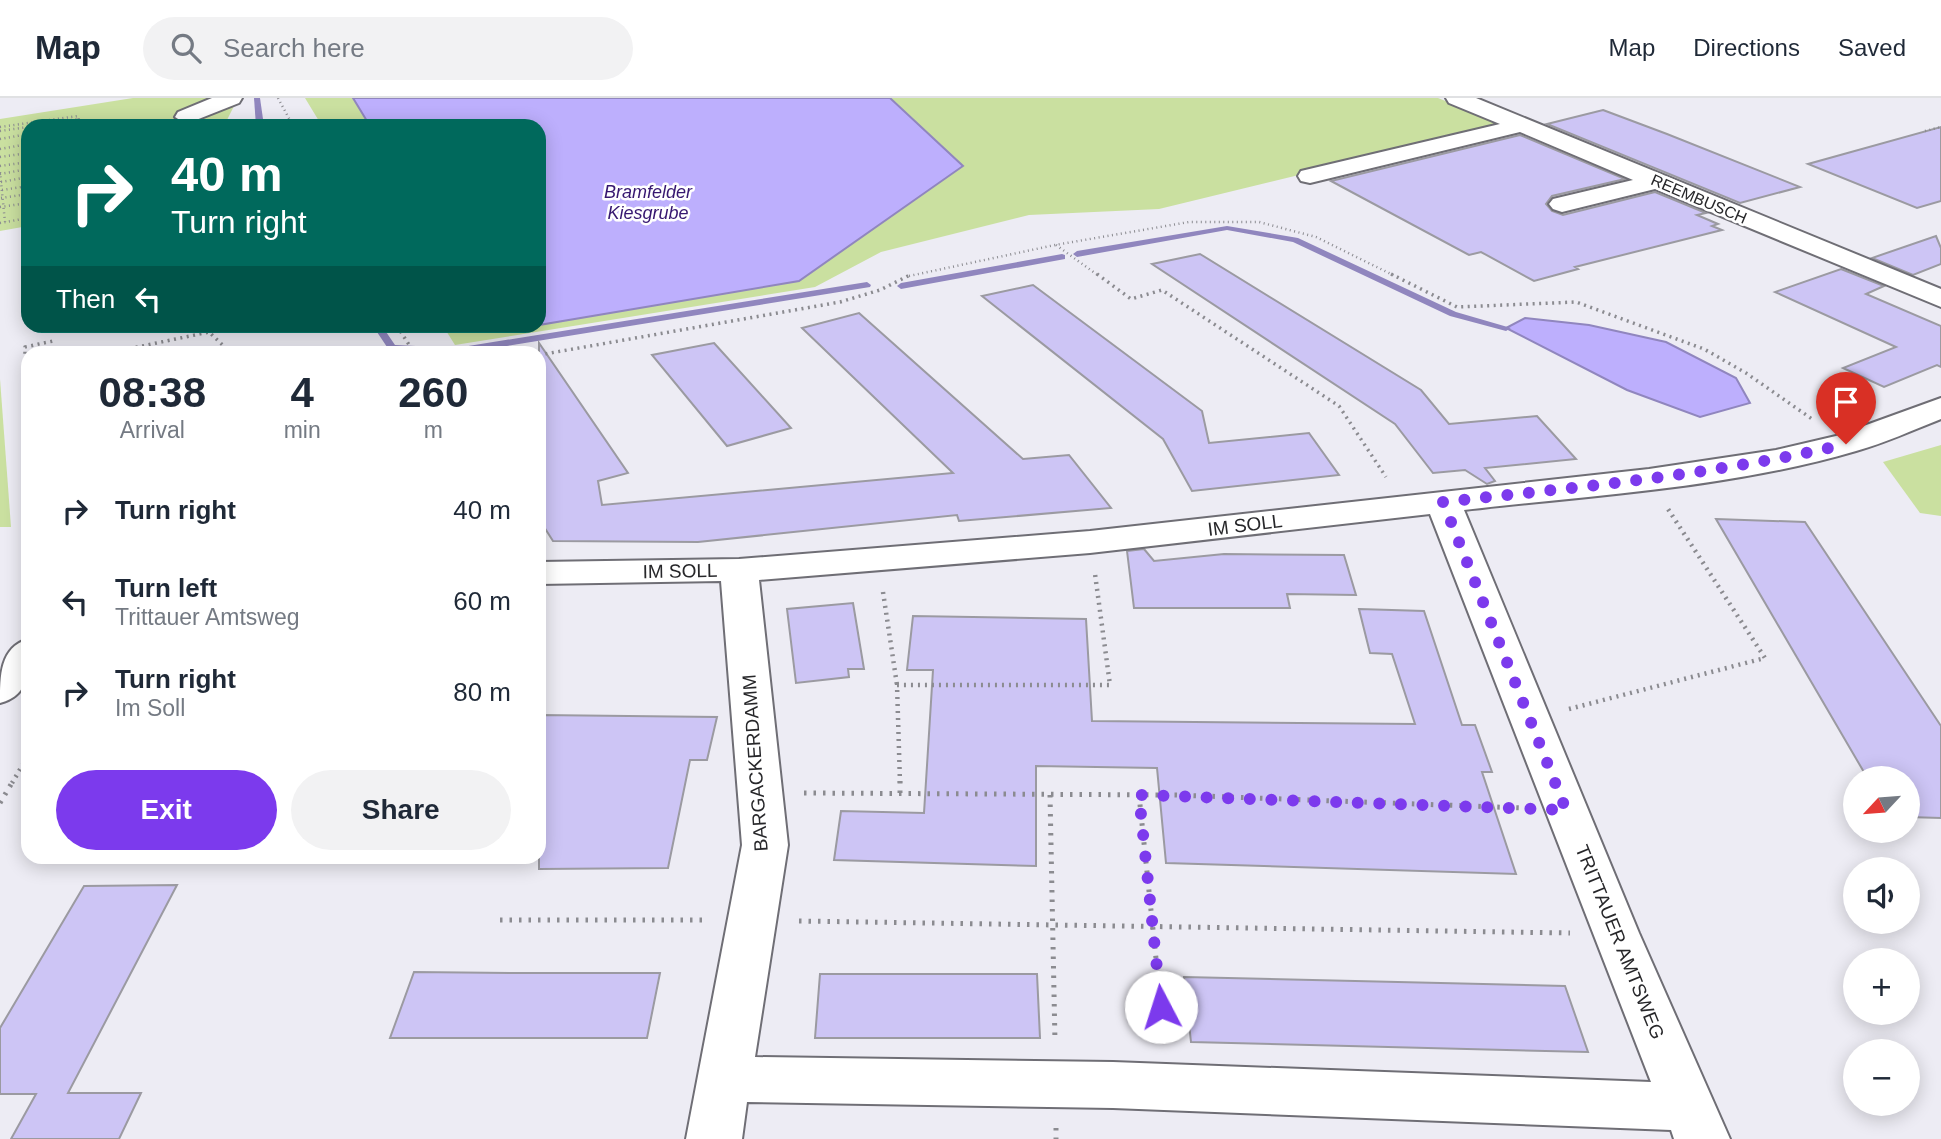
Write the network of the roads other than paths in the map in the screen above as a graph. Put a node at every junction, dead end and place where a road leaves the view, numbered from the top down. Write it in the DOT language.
graph roads {
  1 [pos="231,98"];
  2 [pos="1457,98"];
  3 [pos="180,116"];
  4 [pos="1522,125"];
  5 [pos="1310,176"];
  6 [pos="1657,181"];
  7 [pos="1562,204"];
  8 [pos="1941,299"];
  9 [pos="1941,408"];
  10 [pos="1425,504"];
  11 [pos="738,570"];
  12 [pos="546,573"];
  13 [pos="21,650"];
  14 [pos="0,653"];
  15 [pos="21,659"];
  16 [pos="0,690"];
  17 [pos="725,1079"];
  18 [pos="1695,1123"];
  19 [pos="714,1139"];
  1 -- 3 [label="street"];
  2 -- 4 [label="street, REEMBUSCH"];
  4 -- 5 [label="street"];
  4 -- 6 [label="street, REEMBUSCH"];
  6 -- 7 [label="street"];
  6 -- 8 [label="street, REEMBUSCH"];
  9 -- 10 [label="street, IM SOLL"];
  10 -- 11 [label="street, IM SOLL"];
  10 -- 18 [label="street, TRITTAUER AMTSWEG"];
  11 -- 12 [label="street, IM SOLL"];
  11 -- 17 [label="street, BARGACKERDAMM"];
  13 -- 14 [label="street"];
  15 -- 16 [label="street"];
  17 -- 18 [label="street, TRITTAUER AMTSWEG"];
  17 -- 19 [label="street, BARGACKERDAMM"];
}
